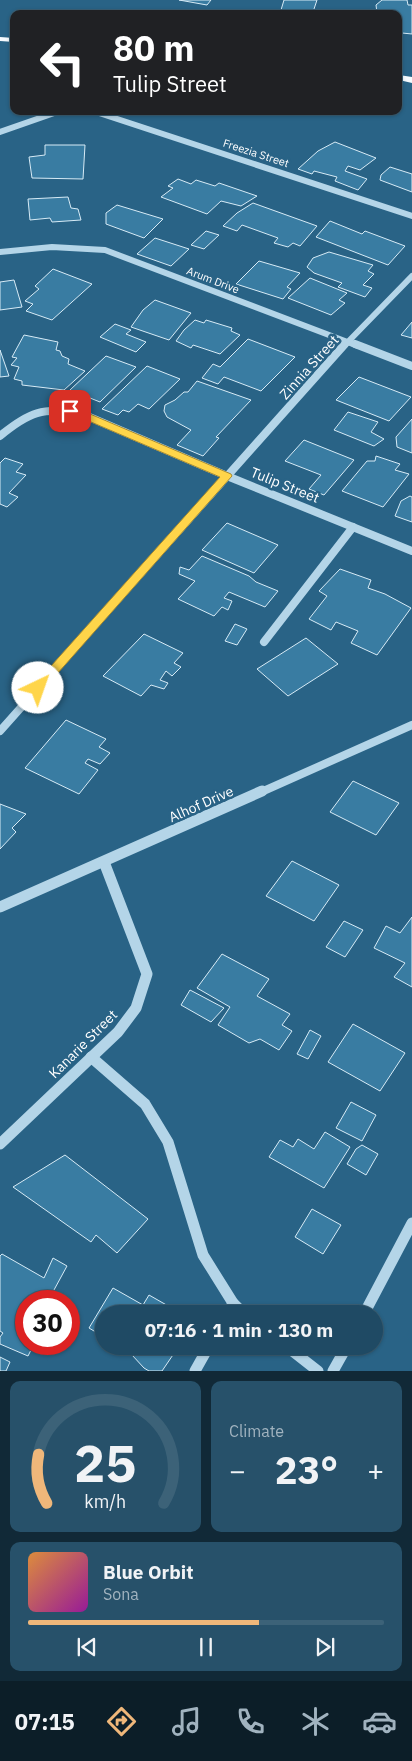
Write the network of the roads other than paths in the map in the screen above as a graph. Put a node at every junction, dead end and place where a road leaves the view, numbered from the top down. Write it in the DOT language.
graph roads {
  1 [pos="49,115"];
  2 [pos="105,115"];
  3 [pos="0,132"];
  4 [pos="412,216"];
  5 [pos="0,252"];
  6 [pos="412,276"];
  7 [pos="348,342"];
  8 [pos="412,366"];
  9 [pos="0,436"];
  10 [pos="227,476"];
  11 [pos="353,527"];
  12 [pos="412,551"];
  13 [pos="264,642"];
  14 [pos="412,725"];
  15 [pos="0,731"];
  16 [pos="104,862"];
  17 [pos="0,907"];
  18 [pos="91,1057"];
  19 [pos="0,1144"];
  20 [pos="412,1223"];
  21 [pos="229,1305"];
  22 [pos="369,1305"];
  23 [pos="204,1355"];
  24 [pos="298,1355"];
  25 [pos="341,1355"];
  26 [pos="196,1371"];
  27 [pos="318,1371"];
  28 [pos="333,1371"];
  1 -- 3 [label="street"];
  2 -- 4 [label="street, Freezia Street"];
  5 -- 7 [label="street, Arum Drive"];
  6 -- 7 [label="street, Zinnia Street"];
  7 -- 8 [label="street, Arum Drive"];
  7 -- 10 [label="street, Zinnia Street"];
  9 -- 10 [label="street, Tulip Street"];
  10 -- 11 [label="street, Tulip Street"];
  10 -- 15 [label="street, Zinnia Street"];
  11 -- 12 [label="street, Tulip Street"];
  11 -- 13 [label="street"];
  14 -- 16 [label="street, Alhof Drive"];
  16 -- 17 [label="street, Alhof Drive"];
  16 -- 18 [label="street, Kanarie Street"];
  18 -- 19 [label="street, Kanarie Street"];
  18 -- 21 [label="street"];
  20 -- 22 [label="street"];
  23 -- 26 [label="street"];
  24 -- 27 [label="street"];
  25 -- 28 [label="street"];
}
